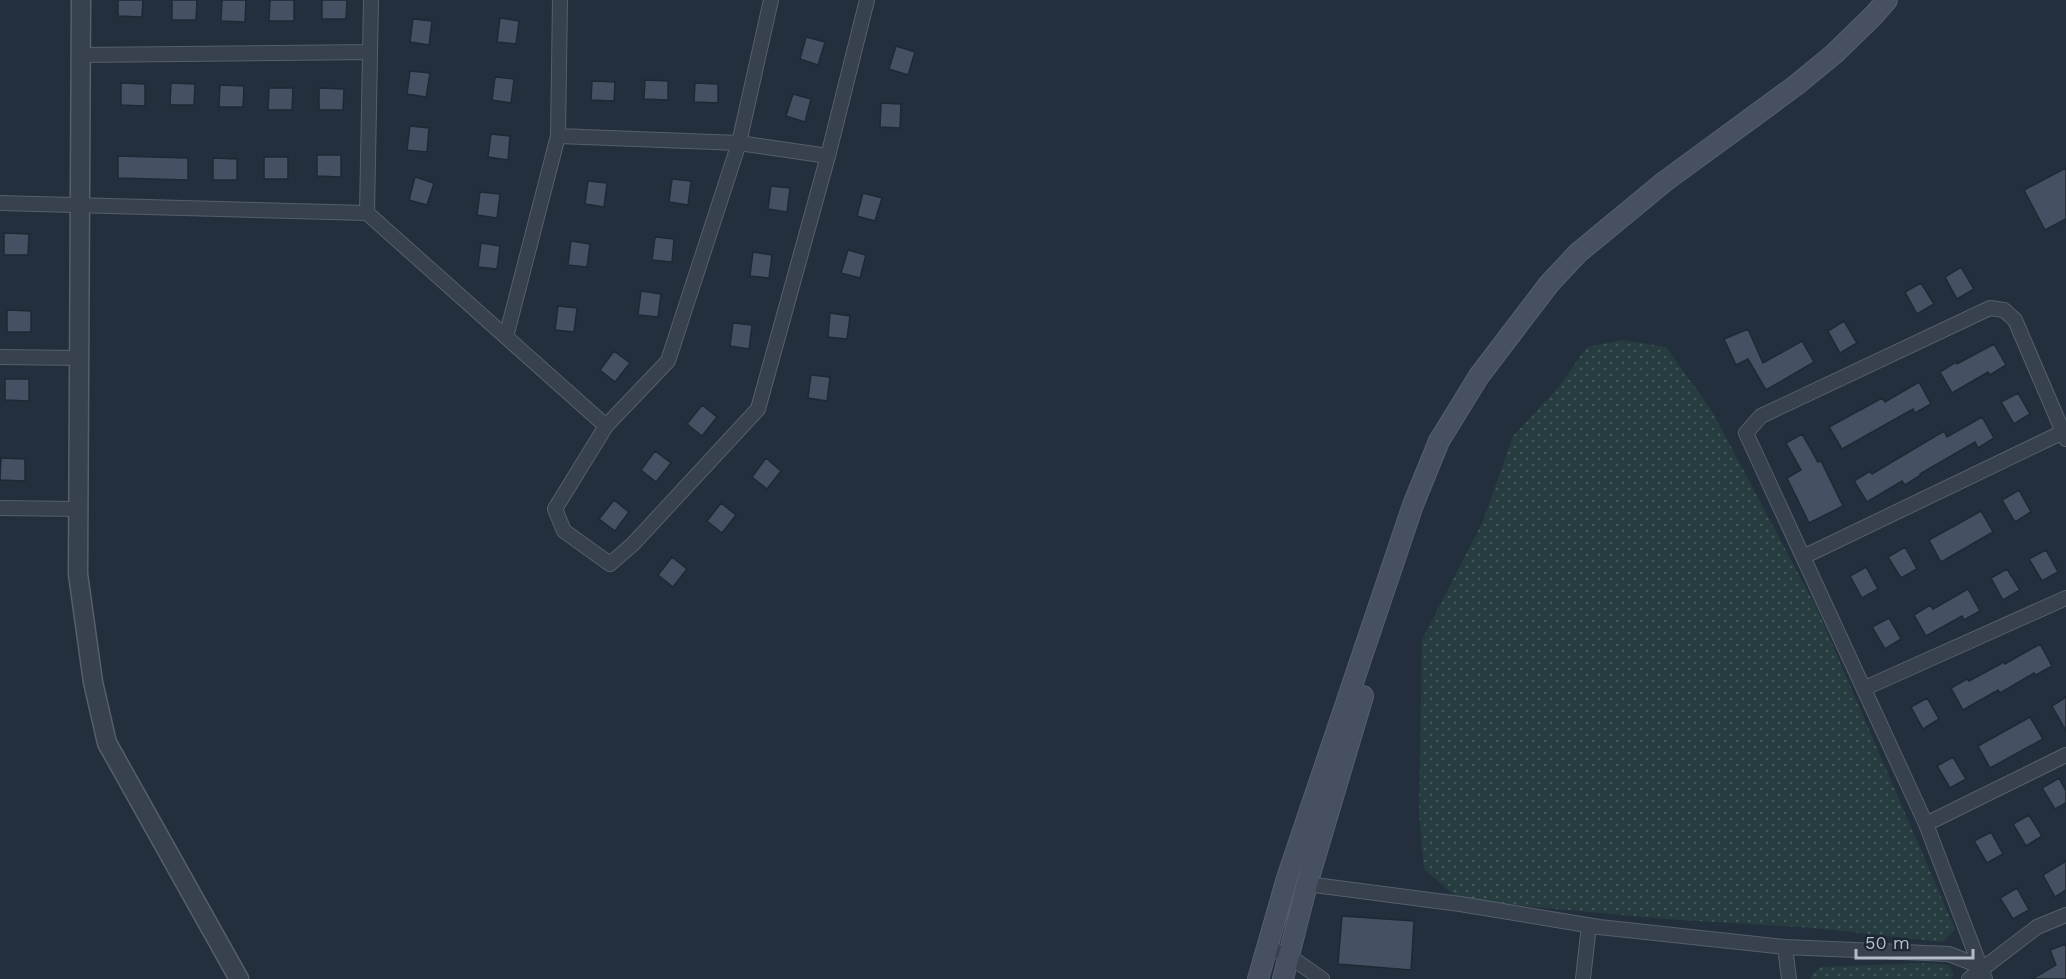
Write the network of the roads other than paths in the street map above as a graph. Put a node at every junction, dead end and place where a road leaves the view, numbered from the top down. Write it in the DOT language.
graph roads {
  1 [pos="81,0"];
  2 [pos="370,0"];
  3 [pos="560,0"];
  4 [pos="771,0"];
  5 [pos="867,0"];
  6 [pos="1887,0"];
  7 [pos="1900,0"];
  8 [pos="370,52"];
  9 [pos="81,55"];
  10 [pos="558,136"];
  11 [pos="739,143"];
  12 [pos="828,156"];
  13 [pos="0,203"];
  14 [pos="80,205"];
  15 [pos="367,213"];
  16 [pos="506,337"];
  17 [pos="0,357"];
  18 [pos="79,358"];
  19 [pos="606,426"];
  20 [pos="2064,435"];
  21 [pos="0,508"];
  22 [pos="78,509"];
  23 [pos="1803,556"];
  24 [pos="2066,598"];
  25 [pos="1865,688"];
  26 [pos="2066,755"];
  27 [pos="1926,824"];
  28 [pos="1307,884"];
  29 [pos="2066,915"];
  30 [pos="1589,925"];
  31 [pos="1267,947"];
  32 [pos="1785,947"];
  33 [pos="1289,956"];
  34 [pos="1984,973"];
  35 [pos="1314,977"];
  36 [pos="239,979"];
  37 [pos="1258,979"];
  38 [pos="1283,979"];
  39 [pos="1583,979"];
  40 [pos="1789,979"];
  41 [pos="1969,979"];
  1 -- 9 [label="street"];
  2 -- 8 [label="street"];
  3 -- 10 [label="street"];
  4 -- 11 [label="street"];
  5 -- 12 [label="street"];
  6 -- 31 [label="main road"];
  7 -- 28 [label="main road"];
  8 -- 9 [label="street"];
  8 -- 15 [label="street"];
  9 -- 14 [label="street"];
  10 -- 11 [label="street"];
  10 -- 16 [label="street"];
  11 -- 12 [label="street"];
  11 -- 19 [label="street"];
  12 -- 19 [label="street"];
  13 -- 14 [label="street"];
  14 -- 15 [label="street"];
  14 -- 18 [label="street"];
  15 -- 16 [label="street"];
  16 -- 19 [label="street"];
  17 -- 18 [label="street"];
  18 -- 22 [label="street"];
  20 -- 23 [label="street"];
  20 -- 23 [label="street"];
  21 -- 22 [label="street"];
  22 -- 36 [label="street"];
  23 -- 25 [label="street"];
  24 -- 25 [label="street"];
  25 -- 27 [label="street"];
  26 -- 27 [label="street"];
  27 -- 34 [label="street"];
  28 -- 30 [label="street"];
  28 -- 33 [label="main road"];
  29 -- 34 [label="street"];
  30 -- 32 [label="street"];
  30 -- 39 [label="street"];
  31 -- 33 [label="street"];
  31 -- 37 [label="main road"];
  32 -- 34 [label="street"];
  32 -- 40 [label="street"];
  33 -- 35 [label="street"];
  33 -- 38 [label="main road"];
  34 -- 41 [label="street"];
}
